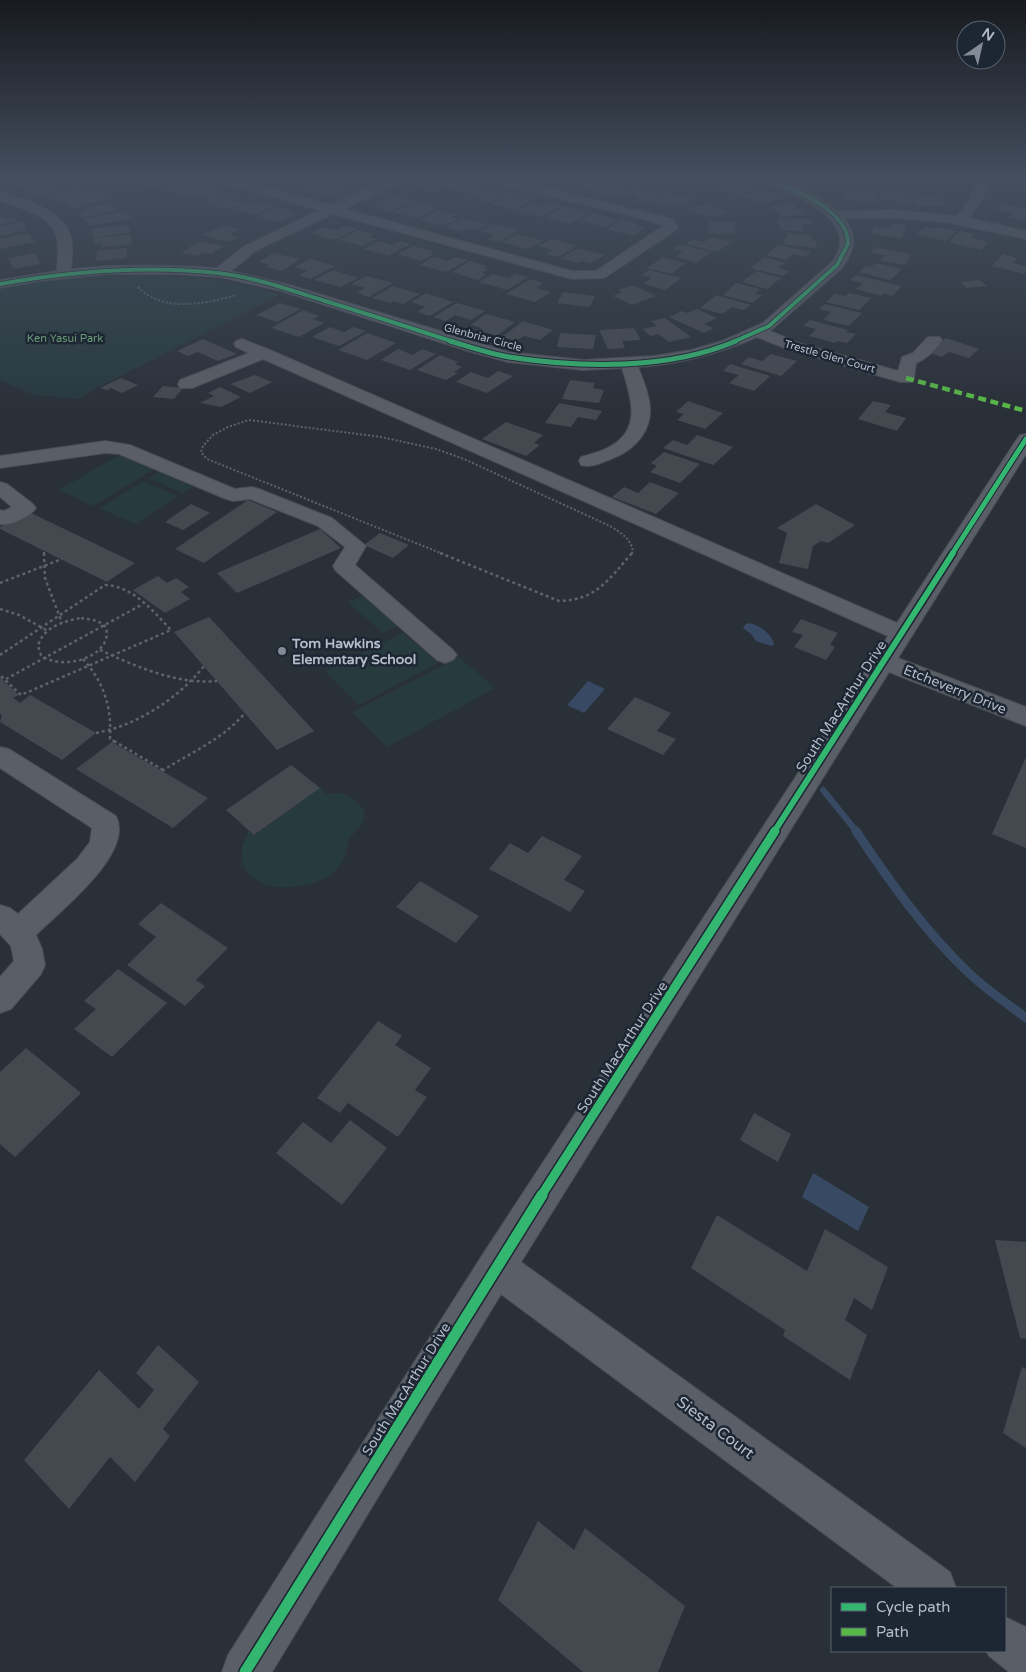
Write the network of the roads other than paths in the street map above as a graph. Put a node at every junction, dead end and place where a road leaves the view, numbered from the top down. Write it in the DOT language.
graph roads {
  1 [pos="64,257"];
  2 [pos="239,257"];
  3 [pos="504,257"];
  4 [pos="626,257"];
  5 [pos="843,257"];
  6 [pos="220,273"];
  7 [pos="64,274"];
  8 [pos="0,284"];
  9 [pos="755,331"];
  10 [pos="934,340"];
  11 [pos="242,344"];
  12 [pos="264,353"];
  13 [pos="629,364"];
  14 [pos="186,384"];
  15 [pos="1026,439"];
  16 [pos="588,461"];
  17 [pos="0,462"];
  18 [pos="0,488"];
  19 [pos="8,503"];
  20 [pos="0,516"];
  21 [pos="902,633"];
  22 [pos="445,656"];
  23 [pos="884,661"];
  24 [pos="1026,717"];
  25 [pos="0,756"];
  26 [pos="9,925"];
  27 [pos="0,998"];
  28 [pos="496,1267"];
  29 [pos="933,1587"];
  30 [pos="1006,1641"];
  31 [pos="1026,1656"];
  32 [pos="245,1672"];
  1 -- 7 [label="street"];
  2 -- 6 [label="street"];
  3 -- 4 [label="street"];
  5 -- 9 [label="street, Glenbriar Circle"];
  6 -- 7 [label="street, Glenbriar Circle"];
  6 -- 13 [label="street, Glenbriar Circle"];
  7 -- 8 [label="street, Glenbriar Circle"];
  9 -- 10 [label="street, Trestle Glen Court"];
  9 -- 13 [label="street, Glenbriar Circle"];
  11 -- 12 [label="street"];
  12 -- 14 [label="street"];
  12 -- 21 [label="street"];
  13 -- 16 [label="street"];
  15 -- 21 [label="street, South MacArthur Drive"];
  17 -- 22 [label="street"];
  18 -- 19 [label="street"];
  19 -- 20 [label="street"];
  21 -- 23 [label="street, South MacArthur Drive"];
  23 -- 24 [label="street, Etcheverry Drive"];
  23 -- 28 [label="street, South MacArthur Drive"];
  25 -- 26 [label="street"];
  26 -- 27 [label="street"];
  28 -- 29 [label="street, Siesta Court"];
  28 -- 32 [label="street, South MacArthur Drive"];
  30 -- 31 [label="street"];
}
